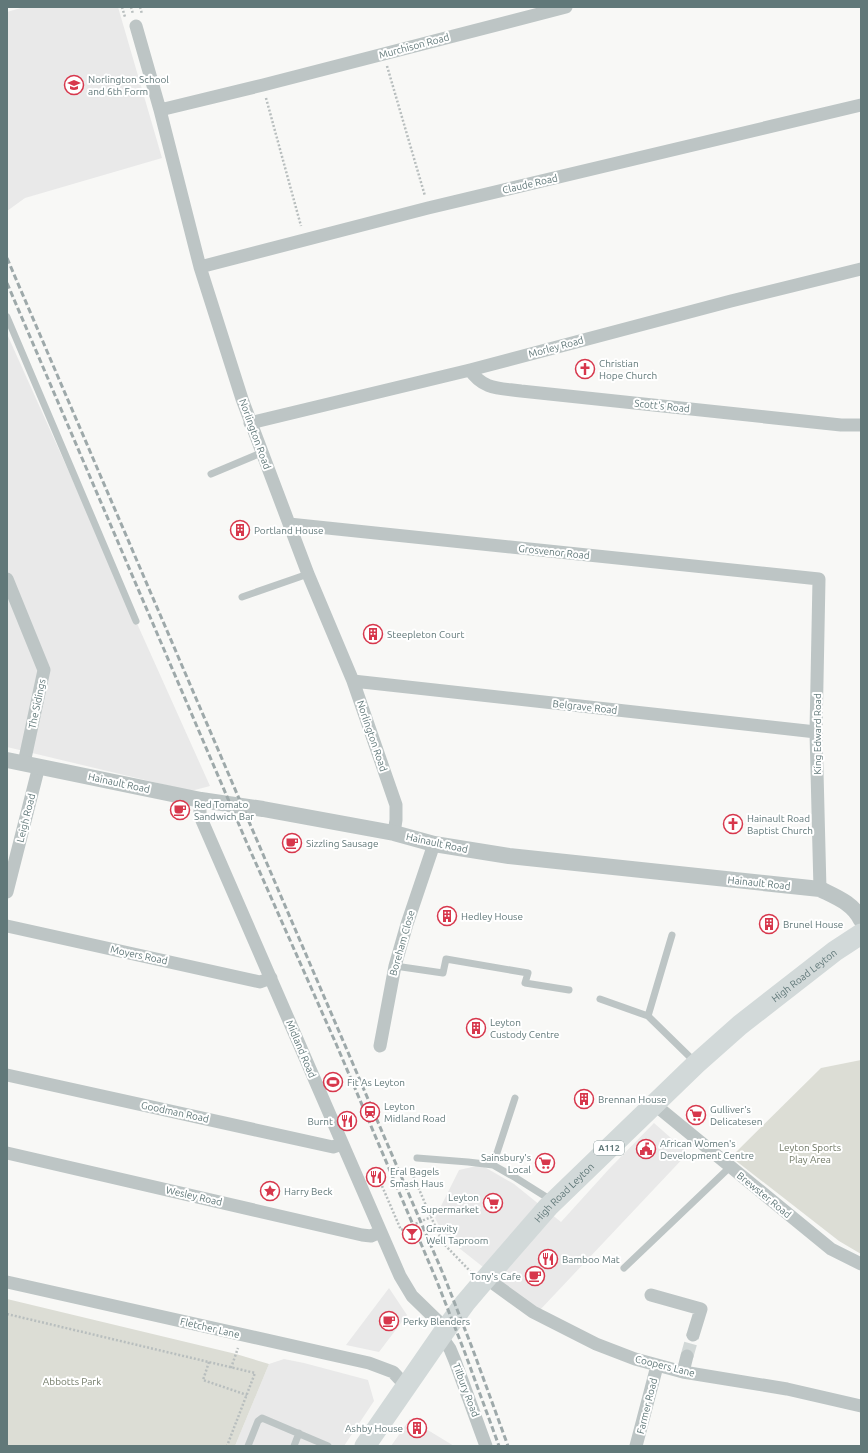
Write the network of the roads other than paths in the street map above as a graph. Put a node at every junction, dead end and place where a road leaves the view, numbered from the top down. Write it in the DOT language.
graph roads {
  1 [pos="566,7"];
  2 [pos="136,26"];
  3 [pos="861,105"];
  4 [pos="160,110"];
  5 [pos="200,267"];
  6 [pos="861,269"];
  7 [pos="7,317"];
  8 [pos="470,370"];
  9 [pos="250,422"];
  10 [pos="861,425"];
  11 [pos="262,453"];
  12 [pos="211,474"];
  13 [pos="289,524"];
  14 [pos="308,574"];
  15 [pos="7,579"];
  16 [pos="819,579"];
  17 [pos="242,597"];
  18 [pos="136,621"];
  19 [pos="353,681"];
  20 [pos="816,732"];
  21 [pos="7,760"];
  22 [pos="32,765"];
  23 [pos="201,800"];
  24 [pos="394,833"];
  25 [pos="434,844"];
  26 [pos="820,889"];
  27 [pos="7,892"];
  28 [pos="861,920"];
  29 [pos="7,926"];
  30 [pos="861,934"];
  31 [pos="672,936"];
  32 [pos="395,966"];
  33 [pos="271,978"];
  34 [pos="569,990"];
  35 [pos="600,999"];
  36 [pos="648,1016"];
  37 [pos="380,1046"];
  38 [pos="696,1064"];
  39 [pos="7,1075"];
  40 [pos="515,1098"];
  41 [pos="654,1104"];
  42 [pos="342,1144"];
  43 [pos="7,1153"];
  44 [pos="418,1158"];
  45 [pos="493,1166"];
  46 [pos="730,1167"];
  47 [pos="554,1202"];
  48 [pos="380,1232"];
  49 [pos="861,1264"];
  50 [pos="624,1268"];
  51 [pos="486,1278"];
  52 [pos="7,1282"];
  53 [pos="651,1295"];
  54 [pos="443,1333"];
  55 [pos="693,1335"];
  56 [pos="687,1356"];
  57 [pos="657,1366"];
  58 [pos="683,1372"];
  59 [pos="406,1386"];
  60 [pos="861,1406"];
  61 [pos="299,1433"];
  62 [pos="248,1446"];
  63 [pos="294,1446"];
  64 [pos="328,1446"];
  65 [pos="365,1446"];
  66 [pos="486,1446"];
  67 [pos="636,1446"];
  1 -- 4 [label="street, Murchison Road"];
  2 -- 4 [label="street, Norlington Road"];
  3 -- 5 [label="street, Claude Road"];
  4 -- 5 [label="street, Norlington Road"];
  5 -- 9 [label="street, Norlington Road"];
  6 -- 8 [label="street, Morley Road"];
  7 -- 18 [label="lane"];
  8 -- 9 [label="street, Morley Road"];
  8 -- 10 [label="street, Scott's Road"];
  9 -- 11 [label="street, Norlington Road"];
  11 -- 12 [label="lane"];
  11 -- 13 [label="street, Norlington Road"];
  13 -- 14 [label="street, Norlington Road"];
  13 -- 16 [label="street, Grosvenor Road"];
  14 -- 17 [label="lane"];
  14 -- 19 [label="street, Norlington Road"];
  15 -- 22 [label="street, The Sidings"];
  16 -- 20 [label="street, King Edward Road"];
  19 -- 20 [label="street, Belgrave Road"];
  19 -- 24 [label="street, Norlington Road"];
  20 -- 26 [label="street, King Edward Road"];
  21 -- 22 [label="street, Hainault Road"];
  22 -- 23 [label="street, Hainault Road"];
  22 -- 27 [label="street, Leigh Road"];
  23 -- 24 [label="street, Hainault Road"];
  23 -- 33 [label="street, Midland Road"];
  24 -- 25 [label="street, Hainault Road"];
  25 -- 26 [label="street, Hainault Road"];
  25 -- 32 [label="street, Boreham Close"];
  26 -- 28 [label="street, Hainault Road"];
  29 -- 33 [label="street, Moyers Road"];
  30 -- 38 [label="main road, High Road Leyton / A112"];
  31 -- 36 [label="lane"];
  32 -- 34 [label="lane"];
  32 -- 37 [label="street, Boreham Close"];
  33 -- 42 [label="street, Midland Road"];
  35 -- 36 [label="lane"];
  36 -- 38 [label="lane"];
  38 -- 41 [label="main road, High Road Leyton / A112"];
  39 -- 42 [label="street, Goodman Road"];
  40 -- 45 [label="lane"];
  41 -- 46 [label="street, Brewster Road"];
  41 -- 47 [label="main road, High Road Leyton / A112"];
  42 -- 48 [label="street, Midland Road"];
  43 -- 48 [label="street, Wesley Road"];
  44 -- 45 [label="lane"];
  45 -- 47 [label="lane"];
  46 -- 49 [label="street, Brewster Road"];
  46 -- 50 [label="lane"];
  47 -- 51 [label="main road, High Road Leyton / A112"];
  48 -- 54 [label="street, Midland Road"];
  51 -- 54 [label="main road, High Road Leyton / A112"];
  51 -- 57 [label="street, Coopers Lane"];
  52 -- 59 [label="street, Fletcher Lane"];
  53 -- 55 [label="street"];
  54 -- 59 [label="main road, High Road Leyton / A112"];
  54 -- 66 [label="street, Tilbury Road"];
  56 -- 58 [label="street"];
  57 -- 58 [label="street, Coopers Lane"];
  57 -- 67 [label="street, Farmer Road"];
  58 -- 60 [label="street, Coopers Lane"];
  59 -- 65 [label="main road, High Road Leyton / A112"];
  61 -- 62 [label="lane"];
  61 -- 63 [label="lane"];
  61 -- 64 [label="lane"];
}
